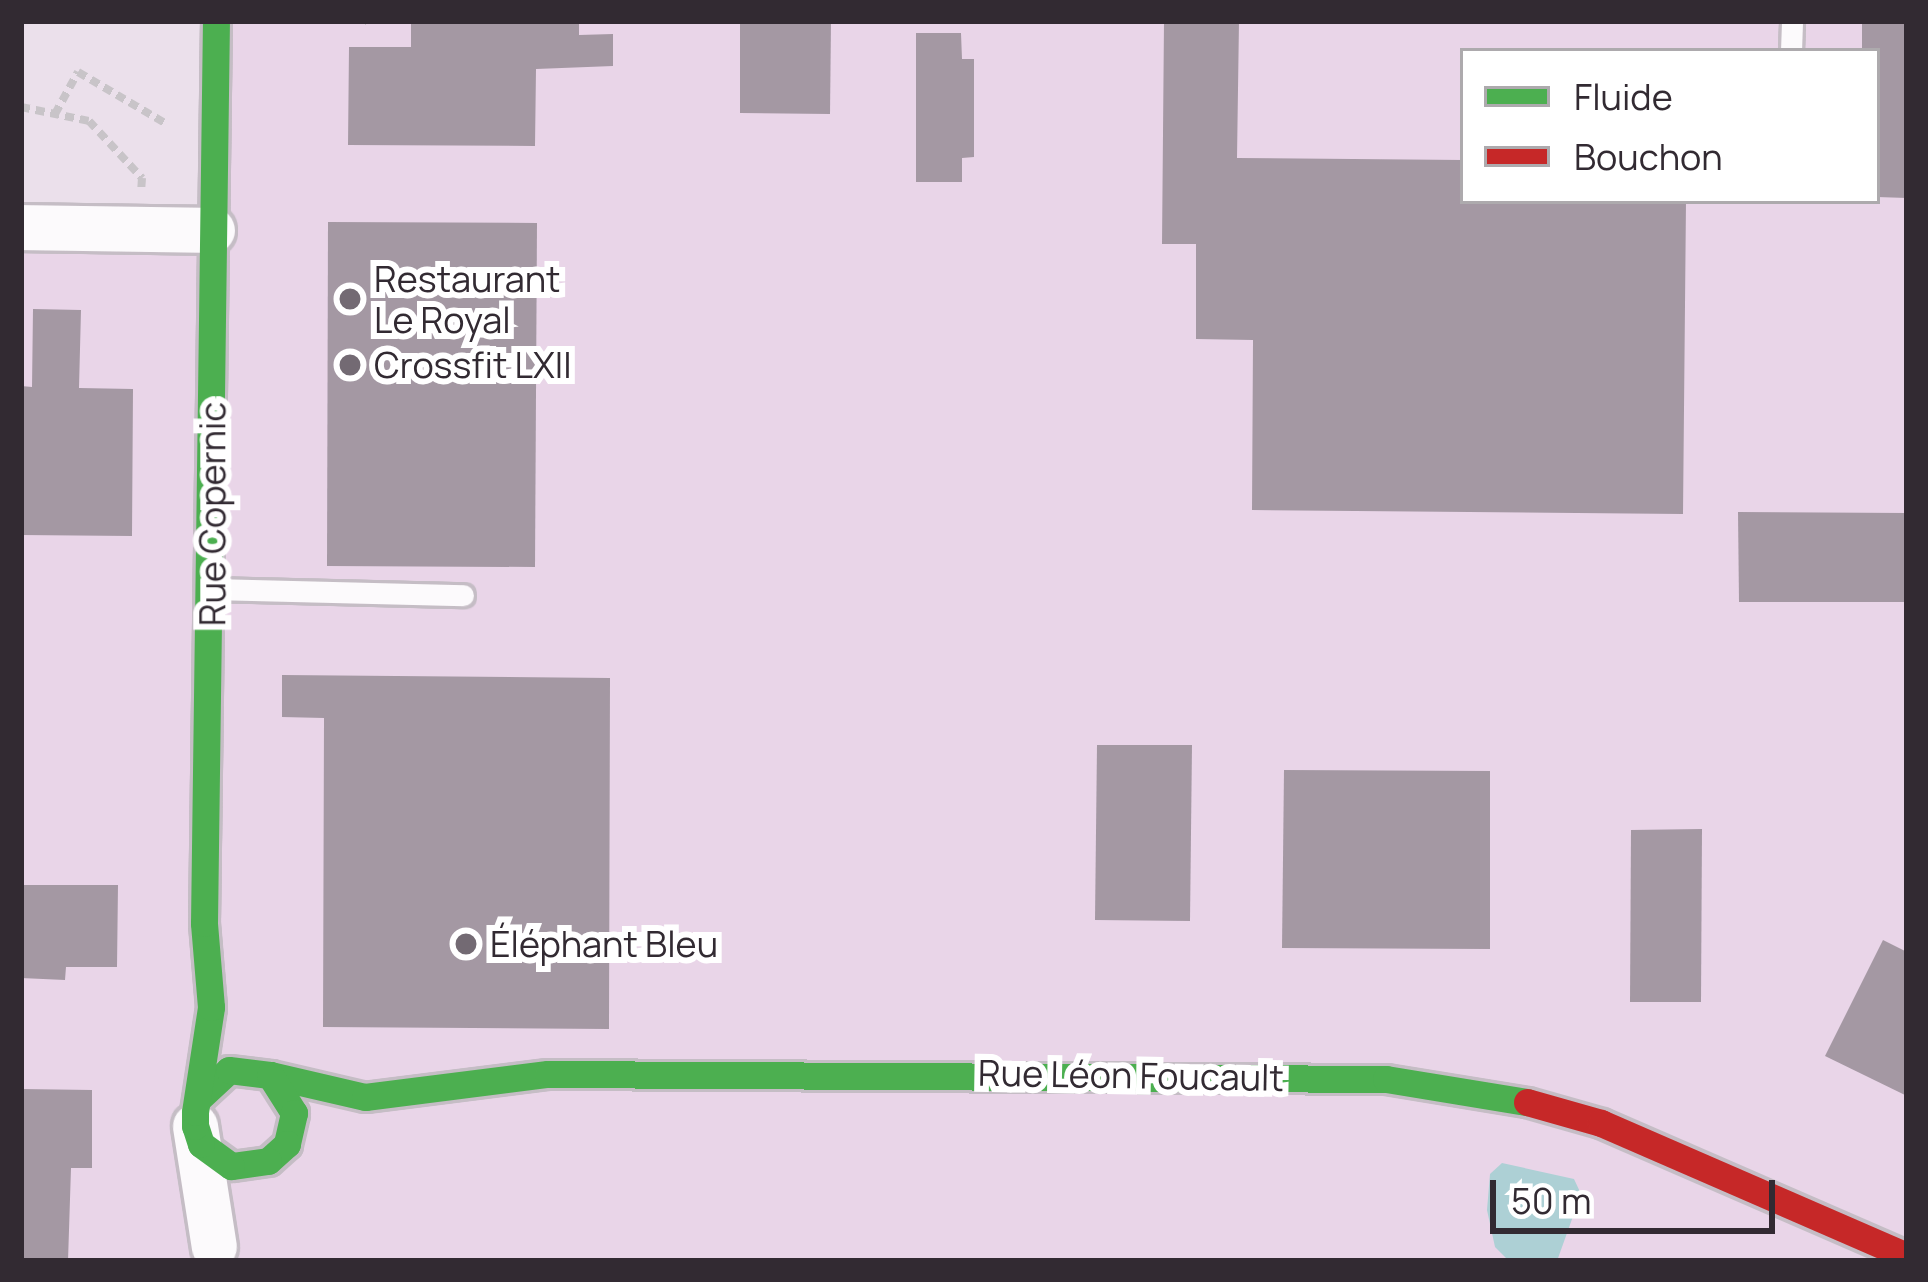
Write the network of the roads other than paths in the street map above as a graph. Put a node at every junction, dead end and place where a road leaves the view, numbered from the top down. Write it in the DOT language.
graph roads {
  1 [pos="216,21"];
  2 [pos="21,227"];
  3 [pos="212,230"];
  4 [pos="212,590"];
  5 [pos="464,595"];
  6 [pos="211,1007"];
  7 [pos="264,1073"];
  8 [pos="364,1097"];
  9 [pos="196,1112"];
  10 [pos="278,1152"];
  11 [pos="1880,1253"];
  12 [pos="213,1254"];
  1 -- 3 [label="street, Rue Copernic"];
  2 -- 3 [label="street"];
  3 -- 4 [label="street, Rue Copernic"];
  4 -- 5 [label="lane"];
  4 -- 6 [label="street, Rue Copernic"];
  6 -- 7 [label="street"];
  6 -- 9 [label="street, Rue Copernic"];
  7 -- 8 [label="street, Rue Léon Foucault"];
  7 -- 9 [label="street"];
  7 -- 10 [label="street"];
  8 -- 10 [label="street, Rue Léon Foucault"];
  8 -- 11 [label="street, Rue Léon Foucault"];
  9 -- 10 [label="street"];
  9 -- 12 [label="street, Rue Copernic"];
  10 -- 12 [label="street, Rue Copernic"];
}
